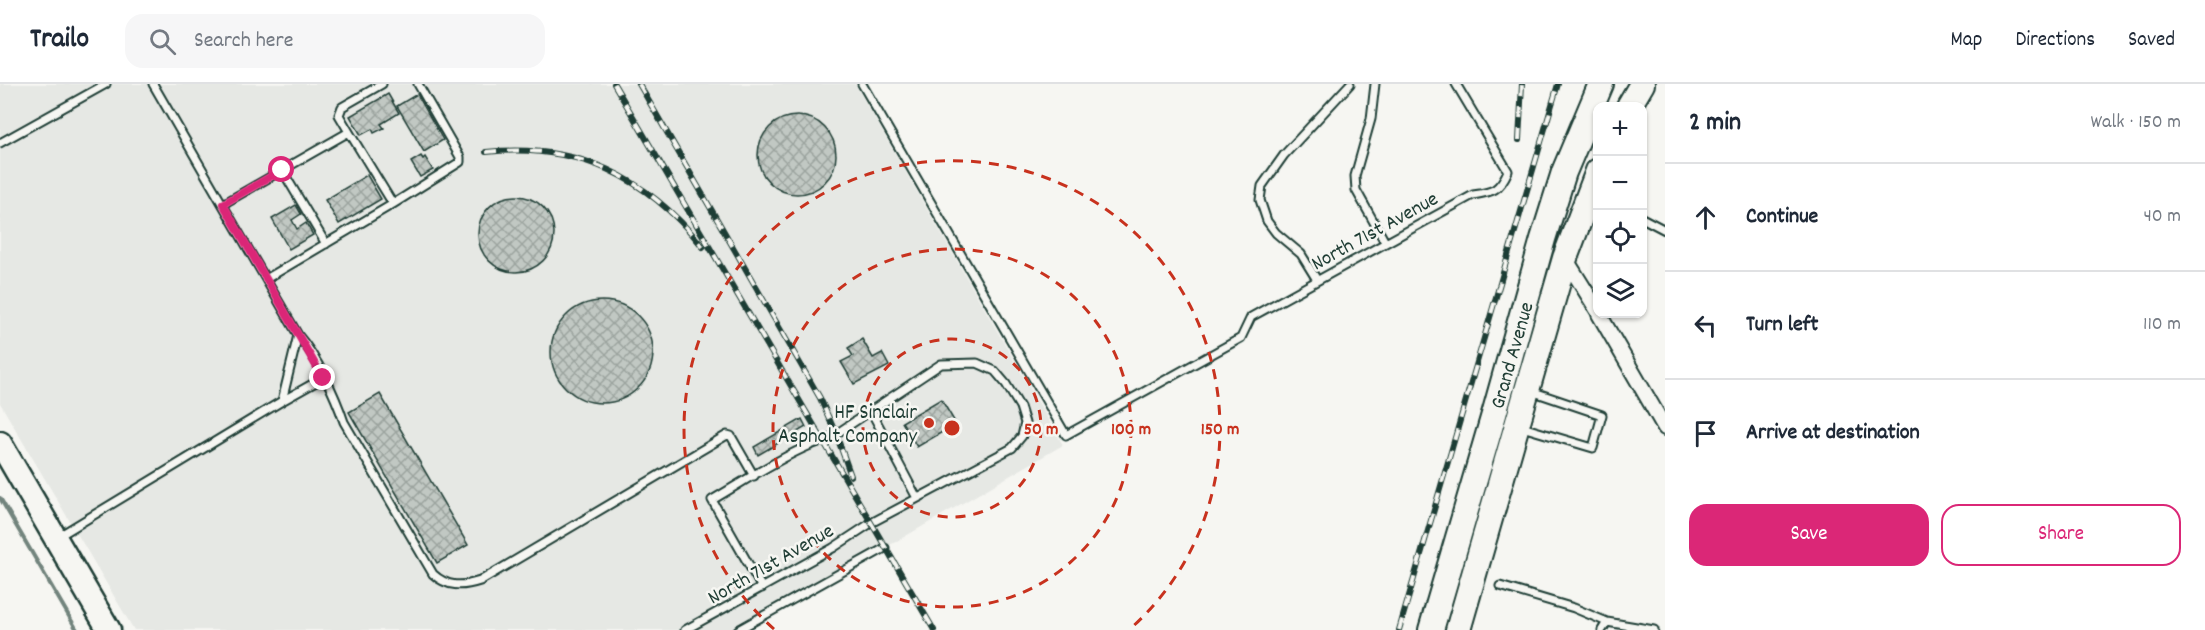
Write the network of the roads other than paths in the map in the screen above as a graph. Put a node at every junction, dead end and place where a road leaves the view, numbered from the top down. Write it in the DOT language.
graph roads {
  1 [pos="106,84"];
  2 [pos="153,84"];
  3 [pos="362,84"];
  4 [pos="382,84"];
  5 [pos="418,84"];
  6 [pos="862,84"];
  7 [pos="1350,84"];
  8 [pos="1375,84"];
  9 [pos="1456,84"];
  10 [pos="1601,84"];
  11 [pos="1642,84"];
  12 [pos="368,92"];
  13 [pos="1631,102"];
  14 [pos="349,132"];
  15 [pos="0,143"];
  16 [pos="282,170"];
  17 [pos="1564,172"];
  18 [pos="1593,180"];
  19 [pos="1593,186"];
  20 [pos="223,204"];
  21 [pos="393,204"];
  22 [pos="1647,221"];
  23 [pos="1665,230"];
  24 [pos="1385,242"];
  25 [pos="326,244"];
  26 [pos="1565,258"];
  27 [pos="266,279"];
  28 [pos="1317,280"];
  29 [pos="1593,304"];
  30 [pos="1601,318"];
  31 [pos="298,335"];
  32 [pos="323,378"];
  33 [pos="1527,389"];
  34 [pos="282,401"];
  35 [pos="871,411"];
  36 [pos="1516,426"];
  37 [pos="1665,428"];
  38 [pos="0,443"];
  39 [pos="754,476"];
  40 [pos="917,498"];
  41 [pos="56,538"];
  42 [pos="885,548"];
  43 [pos="1500,586"];
  44 [pos="762,588"];
  45 [pos="1607,622"];
  46 [pos="109,630"];
  47 [pos="685,630"];
  48 [pos="738,630"];
  49 [pos="1431,630"];
  50 [pos="1458,630"];
  51 [pos="1602,630"];
  52 [pos="1654,630"];
  1 -- 15 [label="lane"];
  2 -- 20 [label="lane"];
  3 -- 12 [label="lane"];
  4 -- 12 [label="lane"];
  5 -- 21 [label="lane"];
  6 -- 28 [label="lane, North 71st Avenue"];
  7 -- 28 [label="lane"];
  8 -- 24 [label="lane"];
  9 -- 24 [label="lane, North 71st Avenue"];
  10 -- 17 [label="highway, Grand Avenue"];
  11 -- 13 [label="highway"];
  12 -- 14 [label="lane"];
  14 -- 16 [label="lane"];
  14 -- 21 [label="lane"];
  16 -- 20 [label="lane"];
  16 -- 25 [label="lane"];
  17 -- 18 [label="highway"];
  17 -- 49 [label="highway, Grand Avenue"];
  19 -- 26 [label="highway, Grand Avenue"];
  20 -- 27 [label="lane"];
  21 -- 25 [label="lane"];
  22 -- 23 [label="lane"];
  24 -- 28 [label="lane, North 71st Avenue"];
  25 -- 27 [label="lane"];
  26 -- 29 [label="street"];
  26 -- 33 [label="highway, Grand Avenue"];
  27 -- 31 [label="lane"];
  30 -- 37 [label="street"];
  31 -- 32 [label="lane"];
  31 -- 34 [label="lane"];
  32 -- 34 [label="lane"];
  32 -- 39 [label="lane"];
  33 -- 36 [label="highway, Grand Avenue"];
  33 -- 36 [label="lane"];
  34 -- 41 [label="lane"];
  35 -- 39 [label="lane"];
  35 -- 40 [label="lane"];
  35 -- 40 [label="lane"];
  36 -- 50 [label="highway, Grand Avenue"];
  38 -- 41 [label="main road"];
  39 -- 44 [label="lane"];
  40 -- 44 [label="lane, North 71st Avenue"];
  41 -- 46 [label="main road"];
  42 -- 48 [label="lane, North 71st Avenue"];
  43 -- 45 [label="lane"];
  44 -- 47 [label="lane, North 71st Avenue"];
  45 -- 51 [label="lane"];
  45 -- 52 [label="lane"];
}
